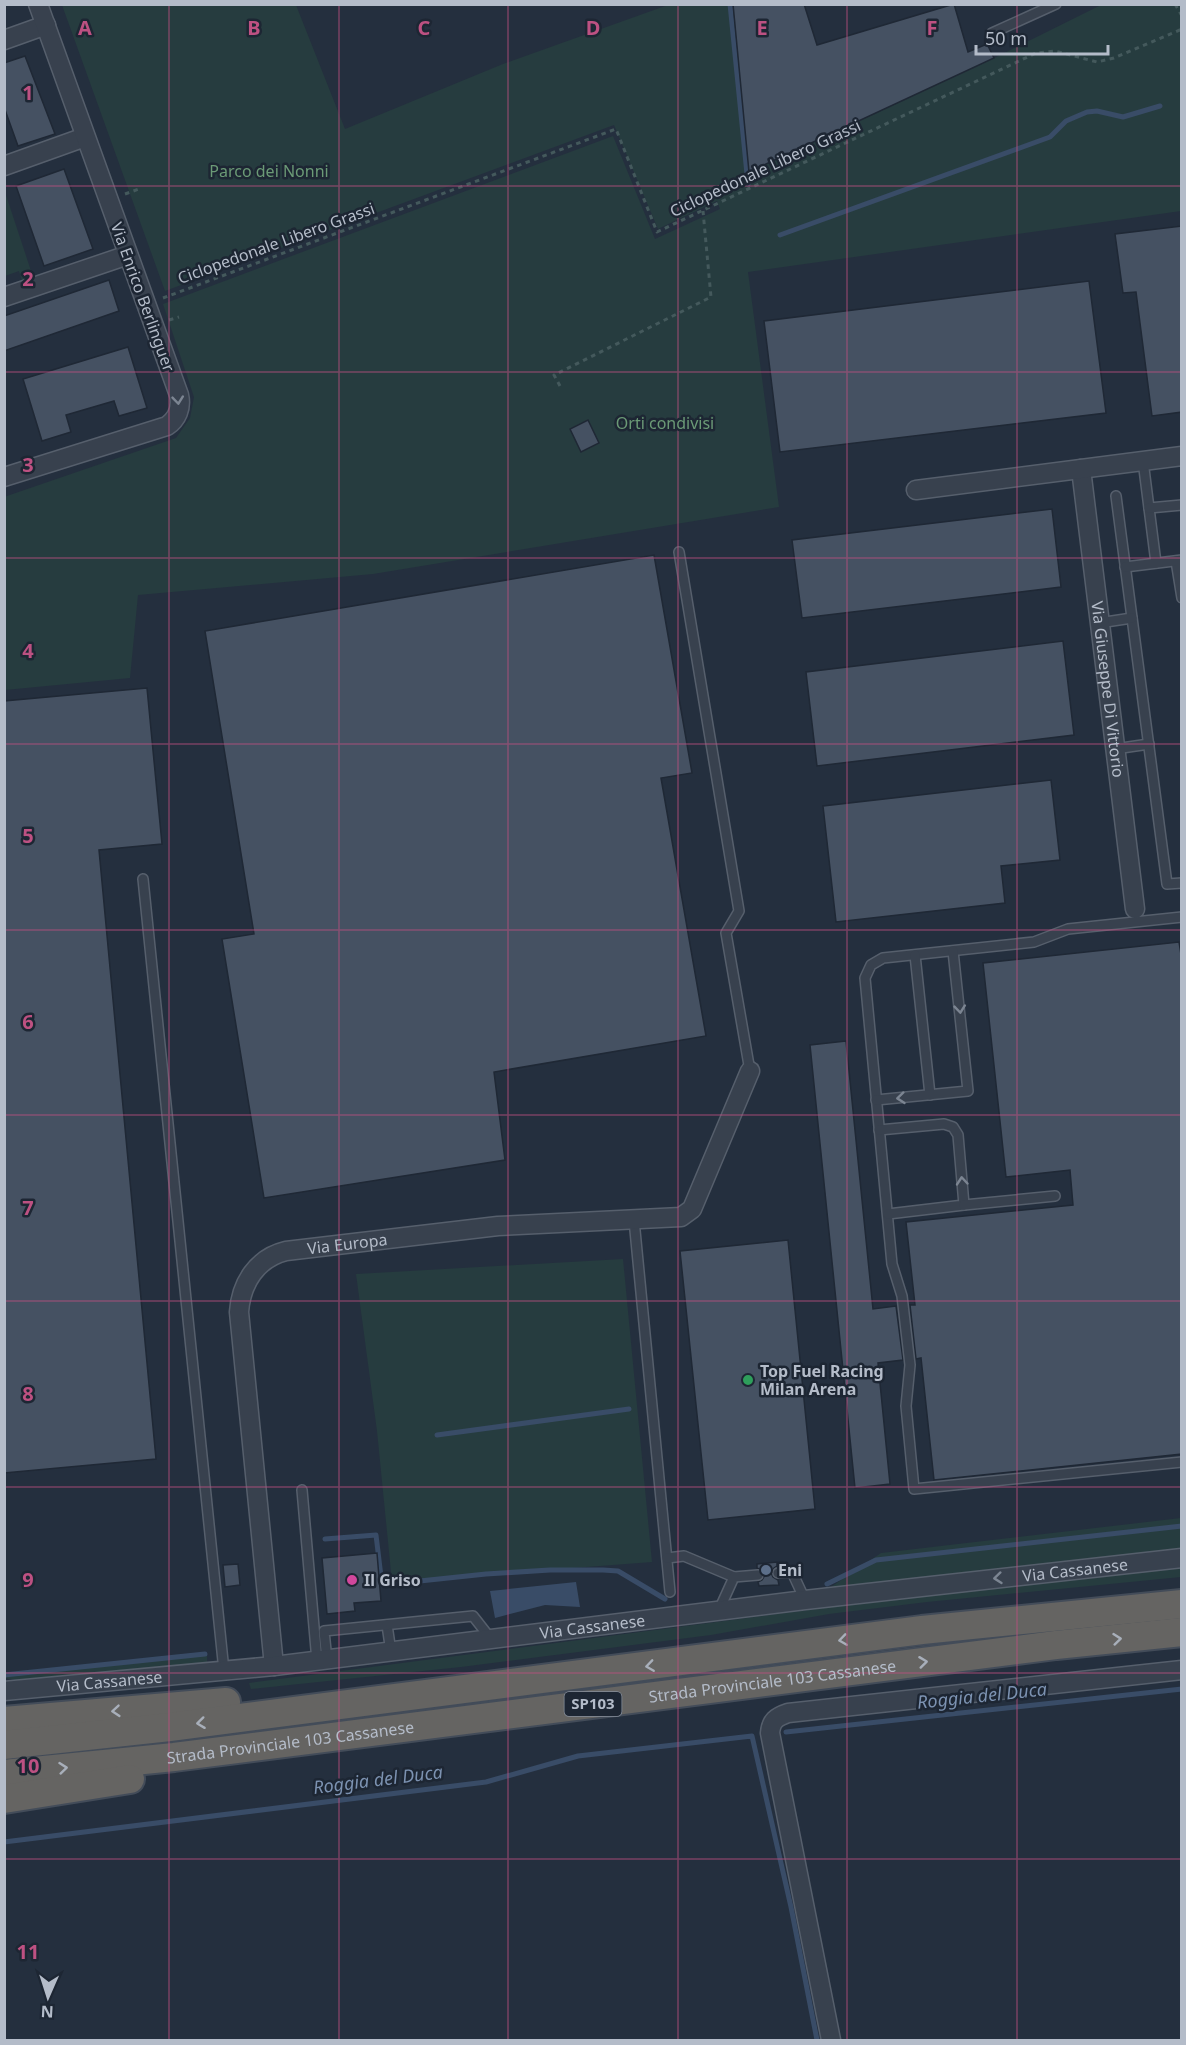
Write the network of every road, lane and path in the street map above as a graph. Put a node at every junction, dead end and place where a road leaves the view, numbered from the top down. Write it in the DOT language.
graph roads {
  1 [pos="38,4"];
  2 [pos="1056,4"];
  3 [pos="1175,4"];
  4 [pos="1182,16"];
  5 [pos="46,26"];
  6 [pos="1182,29"];
  7 [pos="992,33"];
  8 [pos="4,40"];
  9 [pos="85,137"];
  10 [pos="4,166"];
  11 [pos="139,189"];
  12 [pos="123,195"];
  13 [pos="703,211"];
  14 [pos="128,255"];
  15 [pos="159,288"];
  16 [pos="4,297"];
  17 [pos="560,386"];
  18 [pos="1182,456"];
  19 [pos="1143,461"];
  20 [pos="1081,470"];
  21 [pos="4,477"];
  22 [pos="916,490"];
  23 [pos="1116,496"];
  24 [pos="1182,505"];
  25 [pos="1149,508"];
  26 [pos="679,552"];
  27 [pos="1179,561"];
  28 [pos="1156,563"];
  29 [pos="1125,567"];
  30 [pos="1182,598"];
  31 [pos="1132,618"];
  32 [pos="1100,623"];
  33 [pos="1149,744"];
  34 [pos="1115,749"];
  35 [pos="143,879"];
  36 [pos="1182,883"];
  37 [pos="1135,909"];
  38 [pos="1182,917"];
  39 [pos="953,951"];
  40 [pos="915,955"];
  41 [pos="750,1071"];
  42 [pos="930,1095"];
  43 [pos="876,1100"];
  44 [pos="879,1130"];
  45 [pos="1055,1196"];
  46 [pos="964,1205"];
  47 [pos="888,1214"];
  48 [pos="634,1221"];
  49 [pos="1182,1462"];
  50 [pos="302,1490"];
  51 [pos="667,1558"];
  52 [pos="1182,1558"];
  53 [pos="778,1573"];
  54 [pos="758,1575"];
  55 [pos="734,1577"];
  56 [pos="1182,1584"];
  57 [pos="670,1592"];
  58 [pos="805,1600"];
  59 [pos="1182,1604"];
  60 [pos="718,1611"];
  61 [pos="387,1625"];
  62 [pos="922,1630"];
  63 [pos="1182,1632"];
  64 [pos="491,1639"];
  65 [pos="391,1652"];
  66 [pos="322,1660"];
  67 [pos="274,1666"];
  68 [pos="1182,1670"];
  69 [pos="224,1671"];
  70 [pos="551,1679"];
  71 [pos="728,1686"];
  72 [pos="4,1691"];
  73 [pos="4,1721"];
  74 [pos="4,1745"];
  75 [pos="4,1774"];
  76 [pos="4,1799"];
  77 [pos="831,2040"];
  1 -- 5 [label="street, Via Enrico Berlinguer"];
  2 -- 7 [label="lane"];
  3 -- 4 [label="path"];
  5 -- 8 [label="street"];
  5 -- 9 [label="street, Via Enrico Berlinguer"];
  6 -- 13 [label="path, Ciclopedonale Libero Grassi"];
  9 -- 10 [label="street"];
  9 -- 14 [label="street, Via Enrico Berlinguer"];
  11 -- 12 [label="path"];
  13 -- 15 [label="path, Ciclopedonale Libero Grassi"];
  13 -- 17 [label="path"];
  14 -- 16 [label="street"];
  14 -- 21 [label="street, Via Enrico Berlinguer, one-way"];
  18 -- 19 [label="street"];
  19 -- 20 [label="street"];
  19 -- 25 [label="lane"];
  20 -- 22 [label="street"];
  20 -- 32 [label="street, Via Giuseppe Di Vittorio"];
  23 -- 29 [label="lane"];
  24 -- 25 [label="lane"];
  25 -- 28 [label="lane"];
  26 -- 41 [label="lane"];
  27 -- 28 [label="lane"];
  27 -- 30 [label="lane"];
  28 -- 29 [label="lane"];
  29 -- 31 [label="lane"];
  31 -- 32 [label="lane"];
  31 -- 33 [label="lane"];
  32 -- 34 [label="street, Via Giuseppe Di Vittorio"];
  33 -- 34 [label="lane"];
  33 -- 36 [label="lane"];
  34 -- 37 [label="street, Via Giuseppe Di Vittorio"];
  35 -- 69 [label="lane"];
  38 -- 39 [label="lane"];
  39 -- 40 [label="lane"];
  39 -- 42 [label="lane, one-way"];
  40 -- 42 [label="lane"];
  40 -- 43 [label="lane"];
  41 -- 48 [label="street, Via Europa"];
  42 -- 43 [label="lane, one-way"];
  43 -- 44 [label="lane"];
  46 -- 44 [label="lane, one-way"];
  44 -- 47 [label="lane"];
  45 -- 46 [label="lane"];
  46 -- 47 [label="lane"];
  47 -- 49 [label="lane"];
  48 -- 51 [label="lane"];
  48 -- 67 [label="street, Via Europa"];
  50 -- 66 [label="lane"];
  51 -- 55 [label="lane"];
  51 -- 57 [label="lane"];
  52 -- 58 [label="street, Via Cassanese, one-way"];
  53 -- 58 [label="lane"];
  54 -- 55 [label="lane"];
  55 -- 60 [label="lane"];
  56 -- 62 [label="highway, SP103"];
  58 -- 60 [label="street, Via Cassanese"];
  59 -- 62 [label="highway, Strada Provinciale 103 Cassanese / SP103"];
  60 -- 64 [label="street, Via Cassanese"];
  61 -- 64 [label="lane"];
  61 -- 65 [label="lane"];
  61 -- 66 [label="lane"];
  62 -- 70 [label="highway, Strada Provinciale 103 Cassanese / SP103, one-way"];
  71 -- 63 [label="highway, Strada Provinciale 103 Cassanese / SP103, one-way"];
  64 -- 65 [label="street, Via Cassanese"];
  65 -- 66 [label="street, Via Cassanese"];
  66 -- 67 [label="street, Via Cassanese"];
  67 -- 69 [label="street, Via Cassanese"];
  68 -- 77 [label="street"];
  69 -- 72 [label="street, Via Cassanese"];
  70 -- 73 [label="highway, SP103, one-way"];
  70 -- 74 [label="highway, Strada Provinciale 103 Cassanese / SP103, one-way"];
  75 -- 71 [label="highway, Strada Provinciale 103 Cassanese / SP103, one-way"];
  71 -- 76 [label="highway, SP103"];
}
